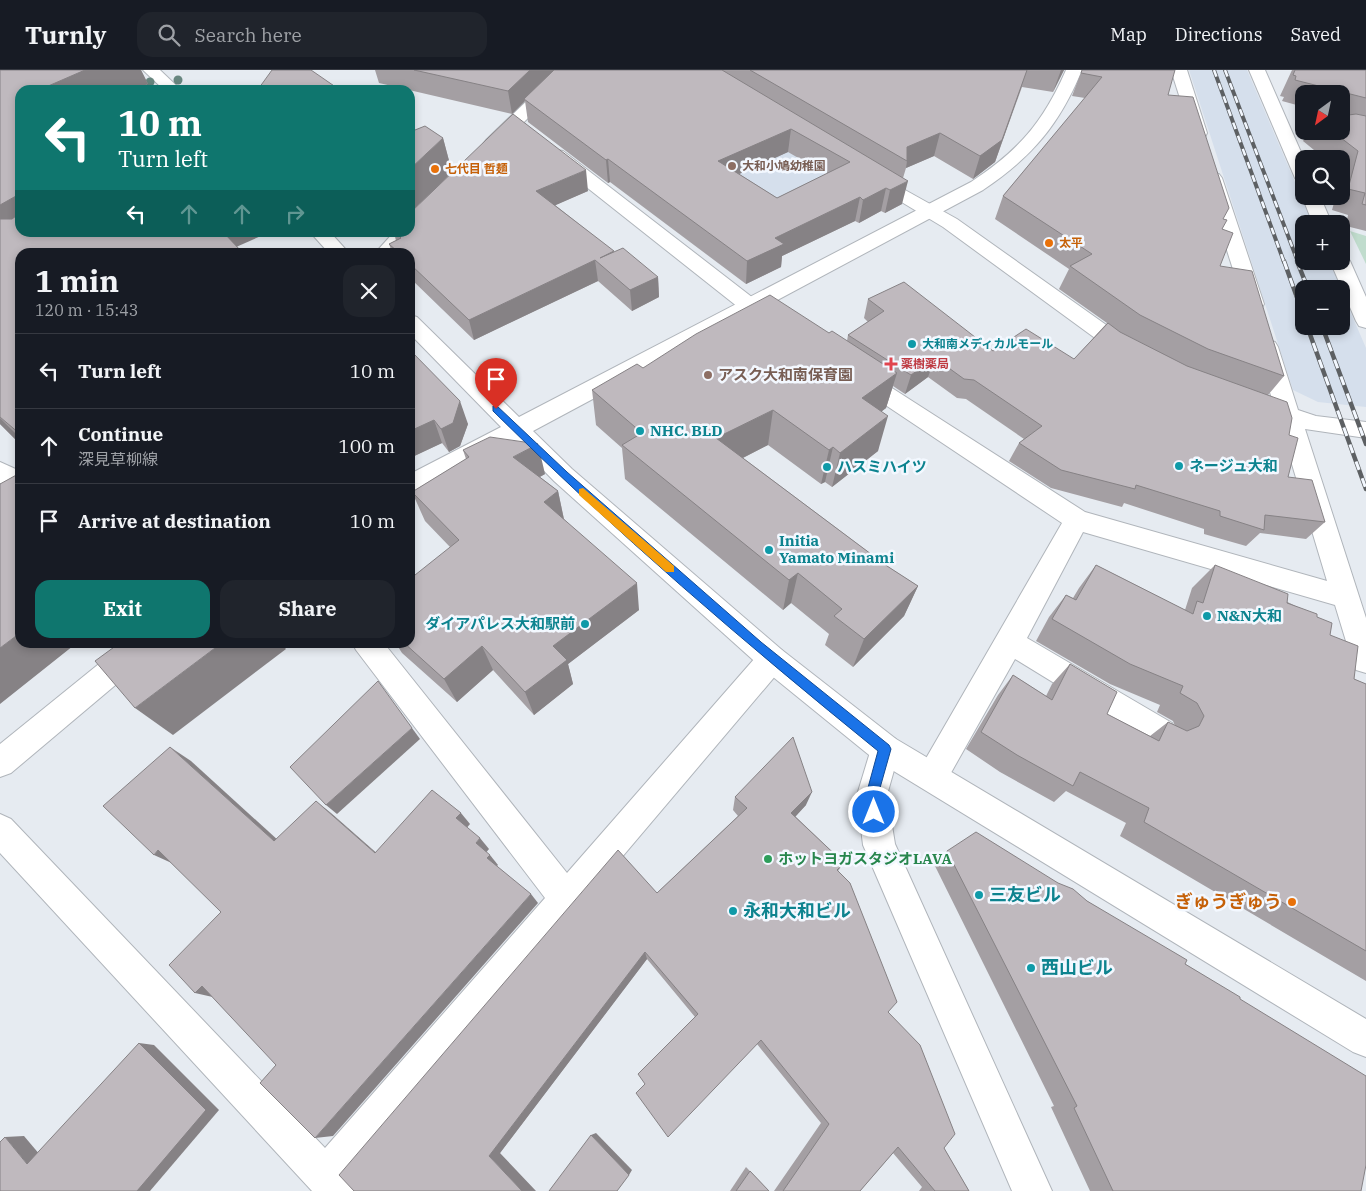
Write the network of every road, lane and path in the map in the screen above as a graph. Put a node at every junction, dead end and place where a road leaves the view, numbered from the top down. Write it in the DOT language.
graph roads {
  1 [pos="151,70"];
  2 [pos="568,70"];
  3 [pos="1074,70"];
  4 [pos="1179,70"];
  5 [pos="1257,70"];
  6 [pos="168,85"];
  7 [pos="1276,113"];
  8 [pos="1295,117"];
  9 [pos="527,132"];
  10 [pos="480,157"];
  11 [pos="1295,157"];
  12 [pos="860,169"];
  13 [pos="931,211"];
  14 [pos="324,237"];
  15 [pos="401,237"];
  16 [pos="334,248"];
  17 [pos="389,248"];
  18 [pos="1344,270"];
  19 [pos="750,306"];
  20 [pos="1366,321"];
  21 [pos="415,327"];
  22 [pos="796,336"];
  23 [pos="1151,361"];
  24 [pos="838,363"];
  25 [pos="1239,399"];
  26 [pos="1289,415"];
  27 [pos="517,429"];
  28 [pos="1366,430"];
  29 [pos="0,471"];
  30 [pos="15,480"];
  31 [pos="415,482"];
  32 [pos="1077,520"];
  33 [pos="1346,597"];
  34 [pos="1010,642"];
  35 [pos="140,648"];
  36 [pos="371,648"];
  37 [pos="772,659"];
  38 [pos="1366,661"];
  39 [pos="1162,733"];
  40 [pos="885,749"];
  41 [pos="0,763"];
  42 [pos="932,776"];
  43 [pos="0,830"];
  44 [pos="566,898"];
  45 [pos="1366,1039"];
  46 [pos="333,1184"];
  47 [pos="1032,1191"];
  1 -- 6 [label="street"];
  2 -- 9 [label="street"];
  3 -- 13 [label="street"];
  4 -- 26 [label="street"];
  5 -- 7 [label="street"];
  7 -- 8 [label="street"];
  7 -- 11 [label="street"];
  9 -- 10 [label="street"];
  9 -- 19 [label="street"];
  12 -- 13 [label="street"];
  13 -- 19 [label="street"];
  13 -- 23 [label="street"];
  14 -- 16 [label="street"];
  15 -- 17 [label="street"];
  18 -- 20 [label="street"];
  19 -- 22 [label="street"];
  19 -- 27 [label="street"];
  21 -- 27 [label="street"];
  24 -- 32 [label="street"];
  25 -- 26 [label="street"];
  26 -- 28 [label="street"];
  26 -- 33 [label="street"];
  27 -- 31 [label="street"];
  27 -- 37 [label="street"];
  29 -- 30 [label="street"];
  32 -- 33 [label="street"];
  32 -- 34 [label="street"];
  33 -- 38 [label="street"];
  34 -- 39 [label="street"];
  34 -- 42 [label="street"];
  35 -- 41 [label="street"];
  36 -- 44 [label="street"];
  37 -- 40 [label="street"];
  37 -- 44 [label="street"];
  40 -- 42 [label="street"];
  40 -- 47 [label="street"];
  42 -- 45 [label="street"];
  43 -- 46 [label="street"];
  44 -- 46 [label="street"];
}
